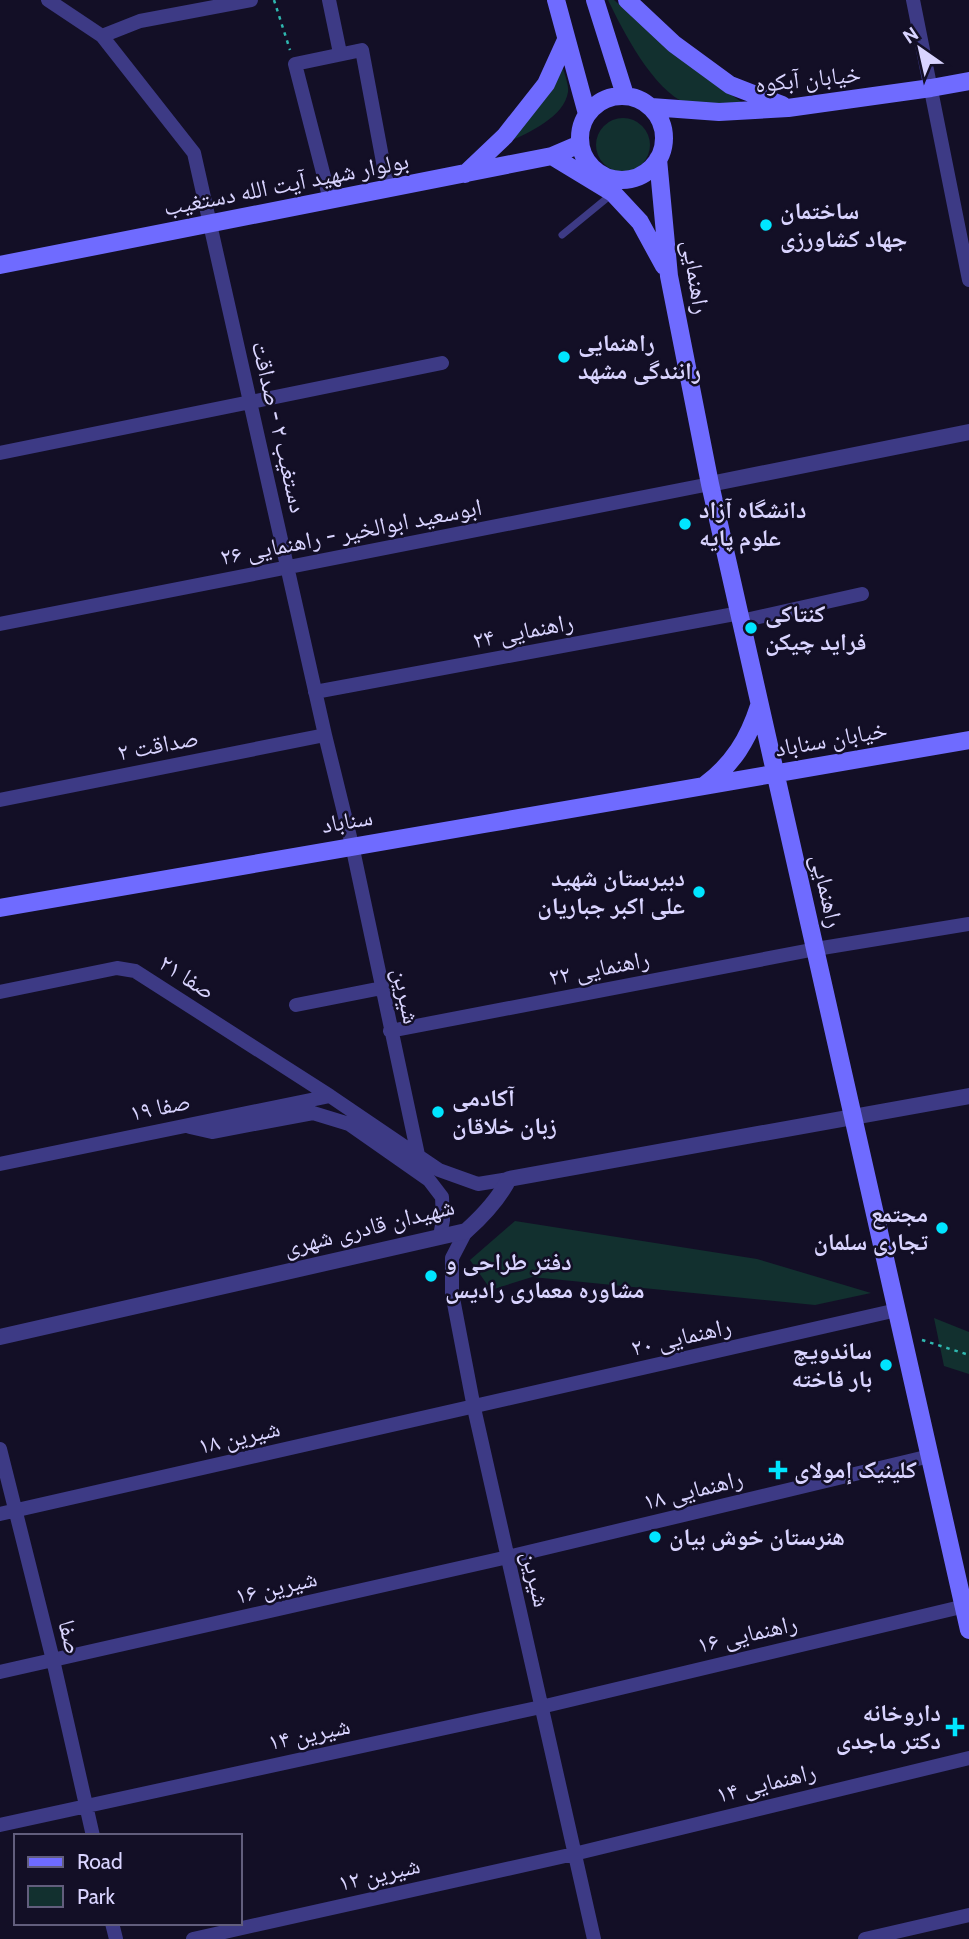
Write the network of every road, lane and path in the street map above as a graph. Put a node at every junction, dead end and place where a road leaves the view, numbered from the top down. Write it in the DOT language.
graph roads {
  1 [pos="48,0"];
  2 [pos="251,0"];
  3 [pos="274,0"];
  4 [pos="328,0"];
  5 [pos="555,0"];
  6 [pos="595,0"];
  7 [pos="627,0"];
  8 [pos="914,0"];
  9 [pos="102,36"];
  10 [pos="566,40"];
  11 [pos="340,53"];
  12 [pos="295,64"];
  13 [pos="969,81"];
  14 [pos="931,89"];
  15 [pos="625,96"];
  16 [pos="651,107"];
  17 [pos="788,108"];
  18 [pos="587,114"];
  19 [pos="580,144"];
  20 [pos="552,156"];
  21 [pos="658,159"];
  22 [pos="465,174"];
  23 [pos="388,189"];
  24 [pos="613,193"];
  25 [pos="330,200"];
  26 [pos="210,224"];
  27 [pos="562,235"];
  28 [pos="0,265"];
  29 [pos="668,276"];
  30 [pos="969,280"];
  31 [pos="443,363"];
  32 [pos="250,401"];
  33 [pos="969,432"];
  34 [pos="0,453"];
  35 [pos="710,484"];
  36 [pos="287,568"];
  37 [pos="862,594"];
  38 [pos="741,617"];
  39 [pos="0,624"];
  40 [pos="315,692"];
  41 [pos="760,704"];
  42 [pos="325,735"];
  43 [pos="969,740"];
  44 [pos="776,774"];
  45 [pos="702,787"];
  46 [pos="0,800"];
  47 [pos="352,845"];
  48 [pos="0,908"];
  49 [pos="969,924"];
  50 [pos="816,949"];
  51 [pos="382,988"];
  52 [pos="0,992"];
  53 [pos="296,1005"];
  54 [pos="390,1031"];
  55 [pos="330,1096"];
  56 [pos="969,1096"];
  57 [pos="853,1117"];
  58 [pos="181,1126"];
  59 [pos="418,1155"];
  60 [pos="0,1164"];
  61 [pos="509,1179"];
  62 [pos="466,1231"];
  63 [pos="440,1236"];
  64 [pos="897,1310"];
  65 [pos="902,1333"];
  66 [pos="0,1337"];
  67 [pos="969,1355"];
  68 [pos="474,1408"];
  69 [pos="0,1449"];
  70 [pos="930,1456"];
  71 [pos="7,1513"];
  72 [pos="508,1558"];
  73 [pos="966,1606"];
  74 [pos="969,1630"];
  75 [pos="53,1660"];
  76 [pos="0,1672"];
  77 [pos="541,1707"];
  78 [pos="969,1758"];
  79 [pos="86,1806"];
  80 [pos="0,1825"];
  81 [pos="93,1834"];
  82 [pos="574,1854"];
  83 [pos="969,1915"];
  84 [pos="193,1939"];
  85 [pos="594,1939"];
  86 [pos="865,1939"];
  1 -- 9 [label="street, دستغیب ۲ - صداقت"];
  2 -- 9 [label="street"];
  3 -- 12 [label="path"];
  4 -- 11 [label="street"];
  5 -- 10 [label="main road"];
  6 -- 15 [label="main road"];
  7 -- 17 [label="main road"];
  8 -- 14 [label="street"];
  9 -- 26 [label="street, دستغیب ۲ - صداقت"];
  10 -- 18 [label="main road"];
  10 -- 22 [label="main road"];
  11 -- 12 [label="street"];
  11 -- 23 [label="street"];
  12 -- 25 [label="street"];
  13 -- 14 [label="main road, خیابان آبکوه"];
  14 -- 17 [label="main road, خیابان آبکوه"];
  14 -- 30 [label="street"];
  15 -- 16 [label="main road"];
  15 -- 18 [label="main road"];
  16 -- 17 [label="main road, خیابان آبکوه"];
  16 -- 21 [label="main road"];
  18 -- 19 [label="main road"];
  19 -- 20 [label="main road, بولوار شهید آیت الله دستغیب"];
  19 -- 21 [label="main road"];
  20 -- 22 [label="main road, بولوار شهید آیت الله دستغیب"];
  20 -- 24 [label="main road"];
  21 -- 29 [label="main road, راهنمایی"];
  22 -- 23 [label="main road, بولوار شهید آیت الله دستغیب"];
  23 -- 25 [label="main road, بولوار شهید آیت الله دستغیب"];
  24 -- 27 [label="lane"];
  24 -- 29 [label="main road"];
  25 -- 26 [label="main road, بولوار شهید آیت الله دستغیب"];
  26 -- 28 [label="main road, بولوار شهید آیت الله دستغیب"];
  26 -- 32 [label="street, دستغیب ۲ - صداقت"];
  29 -- 35 [label="main road, راهنمایی"];
  31 -- 32 [label="street"];
  32 -- 34 [label="street"];
  32 -- 36 [label="street, دستغیب ۲ - صداقت"];
  33 -- 35 [label="street"];
  35 -- 36 [label="street, ابوسعید ابوالخیر - راهنمایی ۲۶"];
  35 -- 38 [label="main road, راهنمایی"];
  36 -- 39 [label="street, ابوسعید ابوالخیر - راهنمایی ۲۶"];
  36 -- 40 [label="street, دستغیب ۲ - صداقت"];
  37 -- 38 [label="street, راهنمایی ۲۴"];
  38 -- 40 [label="street, راهنمایی ۲۴"];
  38 -- 41 [label="main road, راهنمایی"];
  40 -- 42 [label="street, دستغیب ۲ - صداقت"];
  41 -- 44 [label="main road, راهنمایی"];
  41 -- 45 [label="main road"];
  42 -- 46 [label="street, صداقت ۲"];
  42 -- 47 [label="street, دستغیب ۲ - صداقت"];
  43 -- 44 [label="main road, خیابان سناباد"];
  44 -- 45 [label="main road, خیابان سناباد"];
  44 -- 50 [label="main road, راهنمایی"];
  45 -- 47 [label="main road, سناباد"];
  47 -- 48 [label="main road, سناباد"];
  47 -- 51 [label="street, شیرین"];
  49 -- 50 [label="street, راهنمایی ۲۲"];
  50 -- 54 [label="street, راهنمایی ۲۲"];
  50 -- 57 [label="main road, راهنمایی"];
  51 -- 53 [label="street"];
  51 -- 54 [label="street, شیرین"];
  52 -- 55 [label="street, صفا ۲۱"];
  54 -- 59 [label="street, شیرین"];
  55 -- 58 [label="street, صفا ۱۹"];
  55 -- 59 [label="street, صفا ۲۱"];
  56 -- 57 [label="street"];
  57 -- 61 [label="street"];
  57 -- 64 [label="main road, راهنمایی"];
  58 -- 60 [label="street, صفا ۱۹"];
  58 -- 63 [label="street"];
  59 -- 61 [label="street, صفا ۲۱"];
  61 -- 62 [label="street, شهیدان قادری شهری"];
  62 -- 63 [label="street, شهیدان قادری شهری"];
  62 -- 68 [label="street, شیرین"];
  63 -- 66 [label="street, شهیدان قادری شهری"];
  64 -- 65 [label="main road, راهنمایی"];
  64 -- 68 [label="street, راهنمایی ۲۰"];
  65 -- 67 [label="path"];
  65 -- 70 [label="main road, راهنمایی"];
  68 -- 71 [label="street, شیرین ۱۸"];
  68 -- 72 [label="street, شیرین"];
  69 -- 71 [label="street, صفا"];
  70 -- 72 [label="street, راهنمایی ۱۸"];
  70 -- 73 [label="main road, راهنمایی"];
  71 -- 75 [label="street, صفا"];
  72 -- 75 [label="street, شیرین ۱۶"];
  72 -- 77 [label="street, شیرین"];
  73 -- 74 [label="main road, راهنمایی"];
  73 -- 77 [label="street, راهنمایی ۱۶"];
  75 -- 76 [label="street, شیرین ۱۶"];
  75 -- 79 [label="street, صفا"];
  77 -- 79 [label="street, شیرین ۱۴"];
  77 -- 82 [label="street, شیرین"];
  78 -- 82 [label="street, راهنمایی ۱۴"];
  79 -- 80 [label="street, شیرین ۱۴"];
  79 -- 81 [label="street, صفا"];
  82 -- 84 [label="street, شیرین ۱۲"];
  82 -- 85 [label="street, شیرین"];
  83 -- 86 [label="street"];
}
